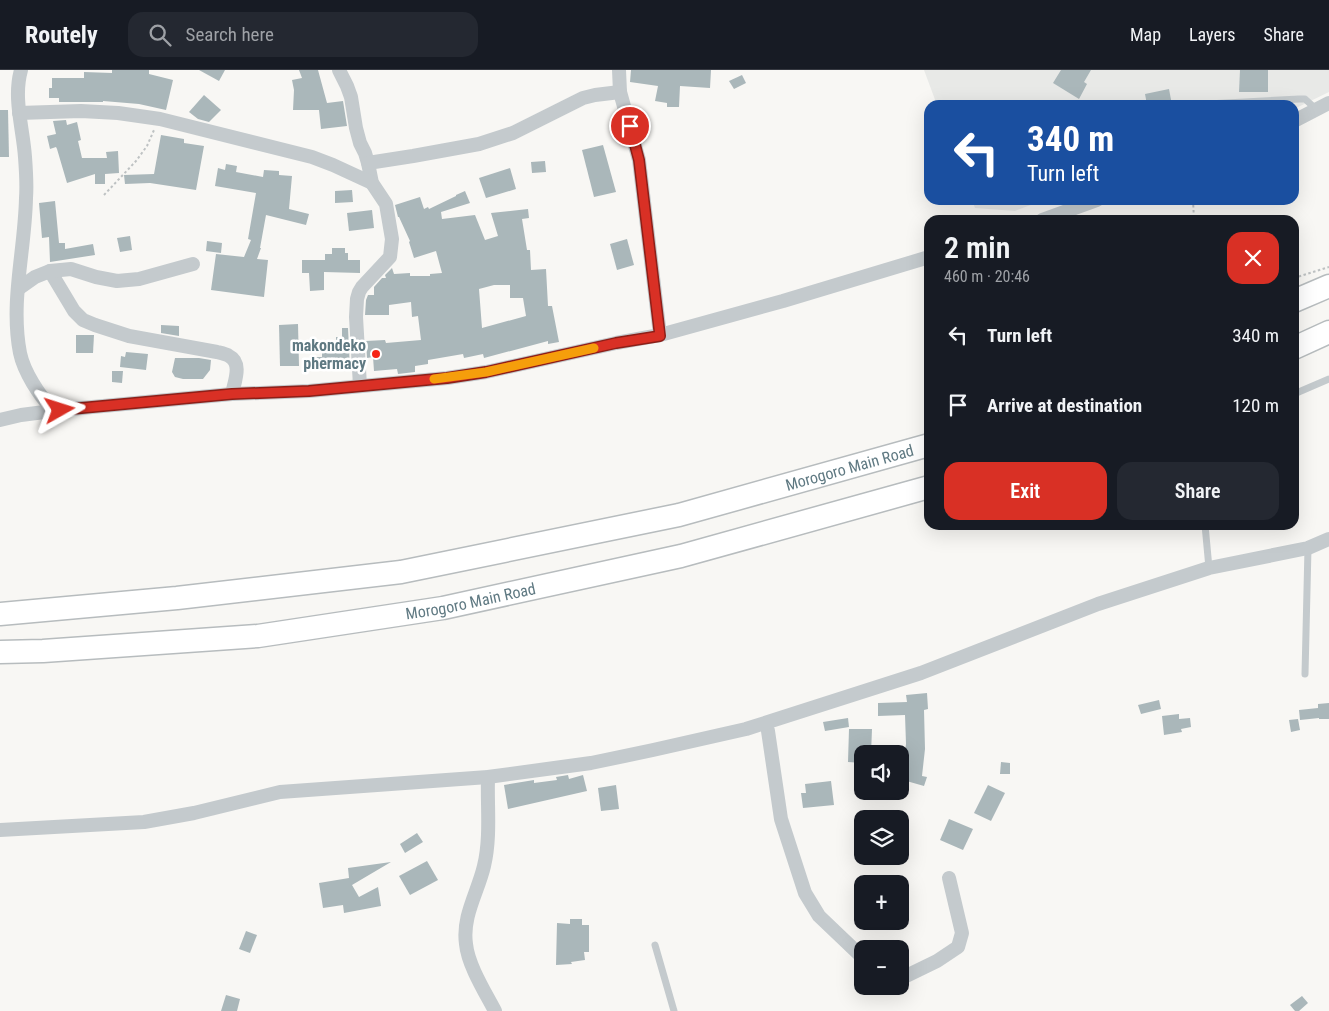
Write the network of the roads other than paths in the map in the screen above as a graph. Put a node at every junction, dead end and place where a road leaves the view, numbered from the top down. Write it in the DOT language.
graph roads {
  1 [pos="21,70"];
  2 [pos="339,70"];
  3 [pos="619,70"];
  4 [pos="620,92"];
  5 [pos="1281,100"];
  6 [pos="1323,107"];
  7 [pos="19,113"];
  8 [pos="1299,119"];
  9 [pos="368,163"];
  10 [pos="372,183"];
  11 [pos="1083,205"];
  12 [pos="1056,215"];
  13 [pos="924,259"];
  14 [pos="193,264"];
  15 [pos="50,271"];
  16 [pos="1329,286"];
  17 [pos="18,289"];
  18 [pos="1299,299"];
  19 [pos="1329,332"];
  20 [pos="660,336"];
  21 [pos="1299,346"];
  22 [pos="1329,379"];
  23 [pos="360,386"];
  24 [pos="1299,392"];
  25 [pos="232,394"];
  26 [pos="60,410"];
  27 [pos="0,420"];
  28 [pos="924,445"];
  29 [pos="924,487"];
  30 [pos="1205,530"];
  31 [pos="1329,538"];
  32 [pos="1308,548"];
  33 [pos="1209,568"];
  34 [pos="3,613"];
  35 [pos="3,654"];
  36 [pos="1305,674"];
  37 [pos="768,731"];
  38 [pos="488,777"];
  39 [pos="0,830"];
  40 [pos="949,878"];
  41 [pos="655,945"];
  42 [pos="854,949"];
  43 [pos="909,975"];
  44 [pos="495,1011"];
  45 [pos="674,1011"];
  1 -- 7 [label="street"];
  2 -- 9 [label="street"];
  3 -- 4 [label="street"];
  4 -- 9 [label="street"];
  4 -- 20 [label="street"];
  5 -- 6 [label="lane"];
  6 -- 8 [label="street"];
  7 -- 10 [label="street"];
  7 -- 17 [label="street"];
  9 -- 10 [label="street"];
  10 -- 23 [label="street"];
  11 -- 12 [label="street"];
  13 -- 20 [label="street"];
  14 -- 15 [label="street"];
  15 -- 17 [label="street"];
  15 -- 25 [label="street"];
  16 -- 18 [label="highway"];
  17 -- 26 [label="street"];
  19 -- 21 [label="highway"];
  20 -- 23 [label="street"];
  22 -- 24 [label="lane"];
  23 -- 25 [label="street"];
  25 -- 26 [label="street"];
  26 -- 27 [label="street"];
  28 -- 34 [label="highway, Morogoro Main Road"];
  29 -- 35 [label="highway, Morogoro Main Road"];
  30 -- 33 [label="lane"];
  31 -- 32 [label="street"];
  32 -- 33 [label="street"];
  32 -- 36 [label="lane"];
  33 -- 38 [label="street"];
  37 -- 42 [label="street"];
  38 -- 39 [label="street"];
  38 -- 44 [label="street"];
  40 -- 43 [label="street"];
  41 -- 45 [label="lane"];
}
